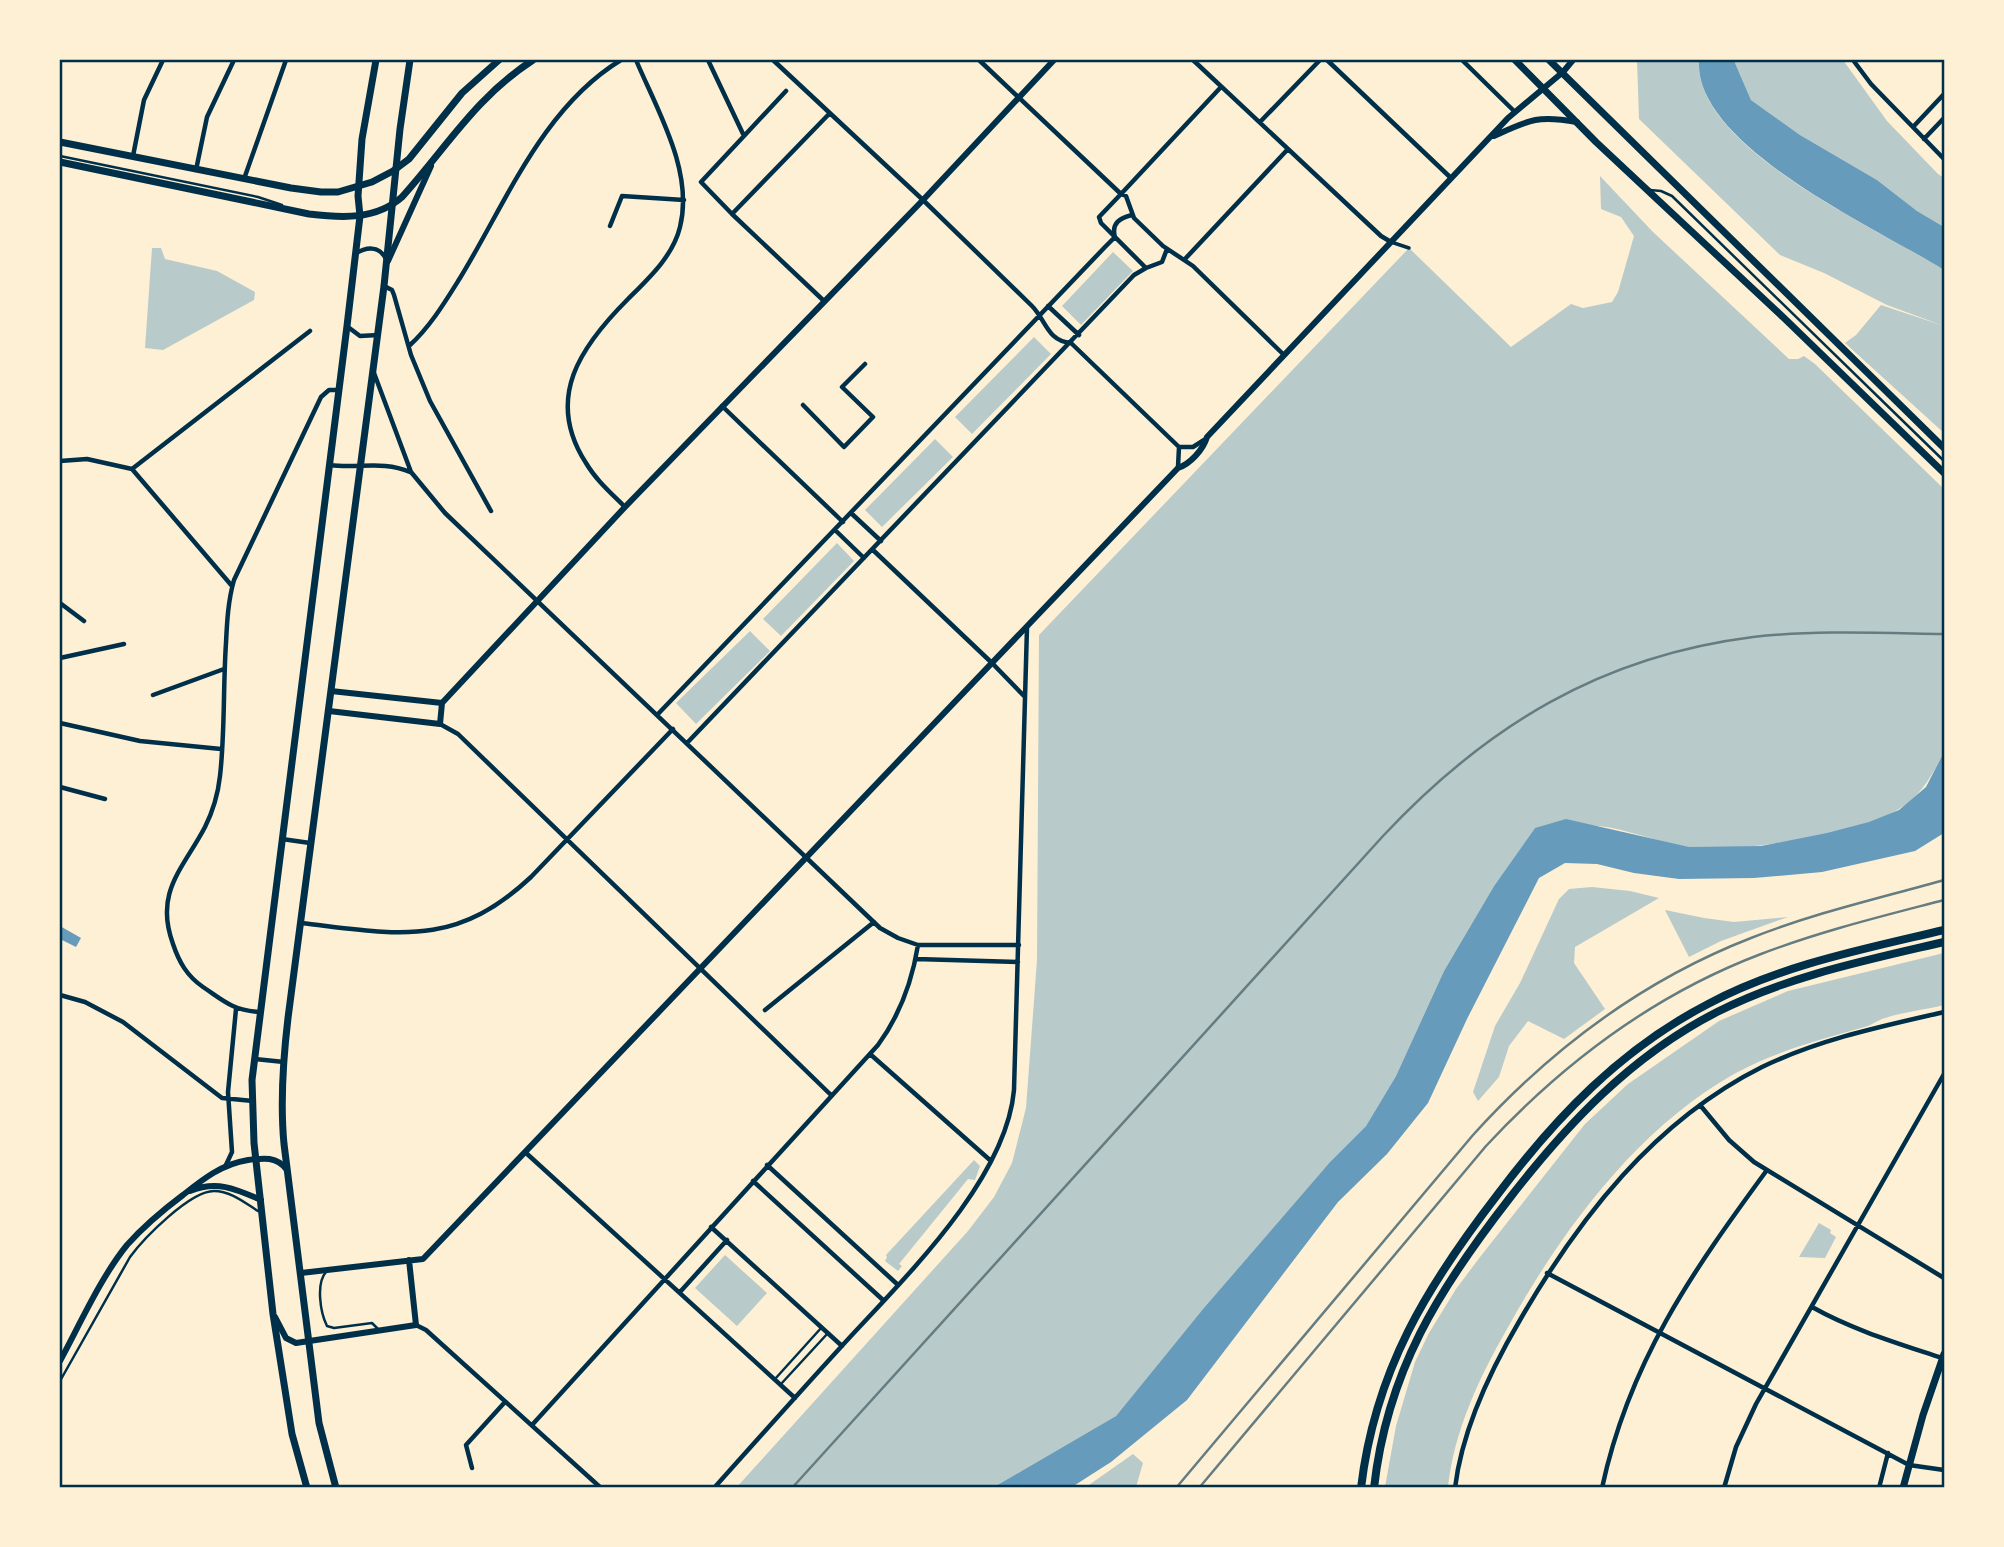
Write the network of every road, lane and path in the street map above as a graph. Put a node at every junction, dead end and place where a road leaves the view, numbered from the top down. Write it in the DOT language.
graph roads {
  1 [pos="163,60"];
  2 [pos="234,60"];
  3 [pos="286,60"];
  4 [pos="376,60"];
  5 [pos="410,60"];
  6 [pos="499,60"];
  7 [pos="533,60"];
  8 [pos="621,60"];
  9 [pos="636,60"];
  10 [pos="708,60"];
  11 [pos="773,60"];
  12 [pos="979,60"];
  13 [pos="1054,60"];
  14 [pos="1193,60"];
  15 [pos="1320,60"];
  16 [pos="1327,60"];
  17 [pos="1462,60"];
  18 [pos="1515,60"];
  19 [pos="1549,60"];
  20 [pos="1573,60"];
  21 [pos="1853,60"];
  22 [pos="1563,72"];
  23 [pos="1221,87"];
  24 [pos="1545,88"];
  25 [pos="786,91"];
  26 [pos="1944,93"];
  27 [pos="1018,97"];
  28 [pos="1514,111"];
  29 [pos="829,113"];
  30 [pos="1944,118"];
  31 [pos="1260,122"];
  32 [pos="1578,122"];
  33 [pos="1913,127"];
  34 [pos="744,136"];
  35 [pos="1492,137"];
  36 [pos="1924,139"];
  37 [pos="60,142"];
  38 [pos="1288,149"];
  39 [pos="60,156"];
  40 [pos="132,157"];
  41 [pos="1944,159"];
  42 [pos="60,162"];
  43 [pos="432,163"];
  44 [pos="397,169"];
  45 [pos="196,170"];
  46 [pos="1451,178"];
  47 [pos="244,179"];
  48 [pos="359,186"];
  49 [pos="1646,190"];
  50 [pos="1121,194"];
  51 [pos="684,200"];
  52 [pos="923,200"];
  53 [pos="393,204"];
  54 [pos="300,212"];
  55 [pos="732,214"];
  56 [pos="1132,215"];
  57 [pos="360,216"];
  58 [pos="610,226"];
  59 [pos="1115,237"];
  60 [pos="1391,242"];
  61 [pos="1409,248"];
  62 [pos="1167,249"];
  63 [pos="355,254"];
  64 [pos="1185,259"];
  65 [pos="387,263"];
  66 [pos="1146,268"];
  67 [pos="384,286"];
  68 [pos="824,301"];
  69 [pos="1048,306"];
  70 [pos="1040,314"];
  71 [pos="347,326"];
  72 [pos="310,331"];
  73 [pos="378,335"];
  74 [pos="1079,335"];
  75 [pos="1070,343"];
  76 [pos="409,346"];
  77 [pos="1284,356"];
  78 [pos="865,364"];
  79 [pos="373,369"];
  80 [pos="340,390"];
  81 [pos="722,405"];
  82 [pos="803,405"];
  83 [pos="1207,437"];
  84 [pos="1179,447"];
  85 [pos="1944,448"];
  86 [pos="60,461"];
  87 [pos="1944,461"];
  88 [pos="330,465"];
  89 [pos="359,467"];
  90 [pos="1178,468"];
  91 [pos="132,469"];
  92 [pos="411,472"];
  93 [pos="1944,473"];
  94 [pos="625,507"];
  95 [pos="491,511"];
  96 [pos="851,513"];
  97 [pos="843,522"];
  98 [pos="835,530"];
  99 [pos="881,541"];
  100 [pos="873,550"];
  101 [pos="864,558"];
  102 [pos="232,586"];
  103 [pos="536,600"];
  104 [pos="60,603"];
  105 [pos="85,621"];
  106 [pos="1027,627"];
  107 [pos="124,643"];
  108 [pos="60,658"];
  109 [pos="992,663"];
  110 [pos="225,669"];
  111 [pos="331,691"];
  112 [pos="153,695"];
  113 [pos="1026,698"];
  114 [pos="442,703"];
  115 [pos="329,711"];
  116 [pos="658,714"];
  117 [pos="60,723"];
  118 [pos="440,724"];
  119 [pos="673,729"];
  120 [pos="687,743"];
  121 [pos="221,749"];
  122 [pos="60,787"];
  123 [pos="105,799"];
  124 [pos="282,839"];
  125 [pos="568,839"];
  126 [pos="311,843"];
  127 [pos="806,859"];
  128 [pos="874,922"];
  129 [pos="301,923"];
  130 [pos="1944,930"];
  131 [pos="1944,942"];
  132 [pos="918,945"];
  133 [pos="1018,945"];
  134 [pos="916,959"];
  135 [pos="1018,962"];
  136 [pos="701,968"];
  137 [pos="60,995"];
  138 [pos="236,1009"];
  139 [pos="765,1010"];
  140 [pos="259,1012"];
  141 [pos="1941,1012"];
  142 [pos="1944,1017"];
  143 [pos="870,1054"];
  144 [pos="254,1059"];
  145 [pos="284,1062"];
  146 [pos="1944,1074"];
  147 [pos="831,1095"];
  148 [pos="228,1100"];
  149 [pos="253,1101"];
  150 [pos="1700,1105"];
  151 [pos="525,1152"];
  152 [pos="256,1159"];
  153 [pos="991,1161"];
  154 [pos="767,1165"];
  155 [pos="225,1167"];
  156 [pos="1767,1170"];
  157 [pos="288,1172"];
  158 [pos="752,1181"];
  159 [pos="185,1193"];
  160 [pos="261,1200"];
  161 [pos="263,1214"];
  162 [pos="1858,1226"];
  163 [pos="711,1227"];
  164 [pos="727,1240"];
  165 [pos="409,1260"];
  166 [pos="329,1270"];
  167 [pos="300,1273"];
  168 [pos="1548,1273"];
  169 [pos="664,1278"];
  170 [pos="1944,1278"];
  171 [pos="897,1284"];
  172 [pos="680,1292"];
  173 [pos="883,1300"];
  174 [pos="1812,1307"];
  175 [pos="274,1314"];
  176 [pos="416,1325"];
  177 [pos="822,1327"];
  178 [pos="379,1330"];
  179 [pos="1659,1331"];
  180 [pos="828,1333"];
  181 [pos="310,1340"];
  182 [pos="842,1346"];
  183 [pos="1943,1356"];
  184 [pos="60,1361"];
  185 [pos="775,1379"];
  186 [pos="60,1381"];
  187 [pos="1934,1381"];
  188 [pos="781,1384"];
  189 [pos="1944,1384"];
  190 [pos="1765,1387"];
  191 [pos="795,1398"];
  192 [pos="505,1402"];
  193 [pos="532,1425"];
  194 [pos="1888,1453"];
  195 [pos="1909,1465"];
  196 [pos="472,1468"];
  197 [pos="1944,1470"];
  198 [pos="336,1487"];
  199 [pos="307,1488"];
  200 [pos="601,1488"];
  201 [pos="714,1488"];
  202 [pos="1361,1488"];
  203 [pos="1374,1488"];
  204 [pos="1455,1488"];
  205 [pos="1602,1488"];
  206 [pos="1724,1488"];
  207 [pos="1879,1488"];
  208 [pos="1903,1488"];
  1 -- 40 [label="street"];
  2 -- 45 [label="street"];
  3 -- 47 [label="street"];
  4 -- 48 [label="main road"];
  5 -- 44 [label="main road"];
  6 -- 44 [label="main road"];
  7 -- 43 [label="main road"];
  8 -- 76 [label="street"];
  9 -- 51 [label="street"];
  10 -- 34 [label="street"];
  11 -- 29 [label="street"];
  12 -- 27 [label="street"];
  13 -- 27 [label="street"];
  14 -- 23 [label="street"];
  15 -- 31 [label="street"];
  16 -- 46 [label="street"];
  17 -- 28 [label="street"];
  18 -- 24 [label="main road"];
  19 -- 22 [label="main road"];
  20 -- 22 [label="street"];
  21 -- 33 [label="street"];
  22 -- 24 [label="street"];
  22 -- 85 [label="main road"];
  23 -- 31 [label="street"];
  23 -- 50 [label="street"];
  24 -- 28 [label="street"];
  24 -- 32 [label="main road"];
  25 -- 34 [label="street"];
  26 -- 33 [label="street"];
  27 -- 50 [label="street"];
  27 -- 52 [label="street"];
  28 -- 35 [label="street"];
  29 -- 52 [label="street"];
  29 -- 55 [label="street"];
  30 -- 36 [label="street"];
  31 -- 38 [label="street"];
  32 -- 35 [label="street"];
  32 -- 49 [label="main road"];
  33 -- 36 [label="street"];
  34 -- 55 [label="street"];
  35 -- 46 [label="street"];
  36 -- 41 [label="street"];
  37 -- 40 [label="main road"];
  38 -- 60 [label="street"];
  38 -- 64 [label="street"];
  39 -- 54 [label="lane"];
  40 -- 45 [label="main road"];
  42 -- 54 [label="main road"];
  43 -- 53 [label="main road"];
  43 -- 65 [label="street"];
  44 -- 48 [label="main road"];
  44 -- 53 [label="main road"];
  45 -- 47 [label="main road"];
  46 -- 60 [label="street"];
  47 -- 48 [label="main road"];
  48 -- 57 [label="main road"];
  49 -- 87 [label="lane"];
  49 -- 93 [label="main road"];
  50 -- 56 [label="street"];
  50 -- 59 [label="street"];
  51 -- 58 [label="street"];
  51 -- 94 [label="street"];
  52 -- 68 [label="street"];
  52 -- 70 [label="street"];
  53 -- 57 [label="main road"];
  53 -- 65 [label="main road"];
  54 -- 57 [label="main road"];
  55 -- 68 [label="street"];
  56 -- 59 [label="street"];
  56 -- 62 [label="street"];
  57 -- 63 [label="main road"];
  59 -- 66 [label="street"];
  59 -- 69 [label="street"];
  60 -- 61 [label="street"];
  60 -- 77 [label="street"];
  62 -- 64 [label="street"];
  62 -- 66 [label="street"];
  63 -- 65 [label="street"];
  63 -- 71 [label="main road"];
  64 -- 77 [label="street"];
  65 -- 67 [label="main road"];
  66 -- 74 [label="street"];
  67 -- 73 [label="main road"];
  67 -- 76 [label="street"];
  68 -- 81 [label="street"];
  69 -- 70 [label="street"];
  69 -- 74 [label="street"];
  70 -- 75 [label="street"];
  70 -- 96 [label="street"];
  71 -- 73 [label="street"];
  71 -- 80 [label="main road"];
  72 -- 91 [label="street"];
  73 -- 79 [label="main road"];
  74 -- 75 [label="street"];
  75 -- 84 [label="street"];
  75 -- 99 [label="street"];
  76 -- 95 [label="street"];
  77 -- 83 [label="street"];
  78 -- 82 [label="street"];
  79 -- 89 [label="main road"];
  79 -- 92 [label="street"];
  80 -- 88 [label="main road"];
  80 -- 102 [label="street"];
  81 -- 94 [label="street"];
  81 -- 97 [label="street"];
  83 -- 84 [label="street"];
  83 -- 90 [label="street"];
  84 -- 90 [label="street"];
  86 -- 91 [label="street"];
  88 -- 89 [label="street"];
  88 -- 124 [label="main road"];
  89 -- 92 [label="street"];
  89 -- 111 [label="main road"];
  90 -- 106 [label="street"];
  91 -- 102 [label="street"];
  92 -- 103 [label="street"];
  94 -- 103 [label="street"];
  96 -- 97 [label="street"];
  96 -- 99 [label="street"];
  97 -- 98 [label="street"];
  98 -- 101 [label="street"];
  98 -- 116 [label="street"];
  99 -- 100 [label="street"];
  100 -- 101 [label="street"];
  100 -- 109 [label="street"];
  101 -- 120 [label="street"];
  102 -- 110 [label="street"];
  103 -- 114 [label="street"];
  103 -- 116 [label="street"];
  104 -- 105 [label="street"];
  106 -- 109 [label="street"];
  106 -- 113 [label="street"];
  107 -- 108 [label="street"];
  109 -- 113 [label="street"];
  109 -- 127 [label="street"];
  110 -- 112 [label="street"];
  110 -- 121 [label="street"];
  111 -- 114 [label="street"];
  111 -- 115 [label="main road"];
  113 -- 133 [label="street"];
  114 -- 118 [label="street"];
  115 -- 118 [label="street"];
  115 -- 126 [label="main road"];
  116 -- 119 [label="street"];
  117 -- 121 [label="street"];
  118 -- 125 [label="street"];
  119 -- 120 [label="street"];
  119 -- 125 [label="street"];
  120 -- 127 [label="street"];
  121 -- 138 [label="street"];
  122 -- 123 [label="street"];
  124 -- 126 [label="street"];
  124 -- 140 [label="main road"];
  125 -- 129 [label="street"];
  125 -- 136 [label="street"];
  126 -- 129 [label="main road"];
  127 -- 128 [label="street"];
  127 -- 136 [label="street"];
  128 -- 132 [label="street"];
  128 -- 139 [label="street"];
  129 -- 145 [label="main road"];
  130 -- 202 [label="highway"];
  131 -- 203 [label="highway"];
  132 -- 133 [label="street"];
  132 -- 134 [label="street"];
  133 -- 135 [label="street"];
  134 -- 135 [label="street"];
  134 -- 143 [label="street"];
  135 -- 153 [label="street"];
  136 -- 147 [label="street"];
  136 -- 151 [label="street"];
  137 -- 148 [label="street"];
  138 -- 140 [label="street"];
  138 -- 148 [label="street"];
  140 -- 144 [label="main road"];
  141 -- 142 [label="street"];
  141 -- 150 [label="street"];
  143 -- 147 [label="street"];
  143 -- 153 [label="street"];
  144 -- 145 [label="street"];
  144 -- 149 [label="main road"];
  145 -- 157 [label="main road"];
  146 -- 162 [label="street"];
  147 -- 154 [label="street"];
  148 -- 149 [label="street"];
  148 -- 155 [label="street"];
  149 -- 152 [label="main road"];
  150 -- 156 [label="street"];
  150 -- 168 [label="street"];
  151 -- 165 [label="street"];
  151 -- 169 [label="street"];
  152 -- 155 [label="street"];
  152 -- 157 [label="street"];
  152 -- 160 [label="main road"];
  153 -- 171 [label="street"];
  154 -- 158 [label="street"];
  154 -- 171 [label="street"];
  155 -- 159 [label="street"];
  156 -- 162 [label="street"];
  156 -- 179 [label="street"];
  157 -- 167 [label="main road"];
  158 -- 163 [label="street"];
  158 -- 173 [label="street"];
  159 -- 160 [label="street"];
  159 -- 184 [label="street"];
  160 -- 161 [label="main road"];
  161 -- 175 [label="main road"];
  161 -- 186 [label="lane"];
  162 -- 170 [label="street"];
  162 -- 174 [label="street"];
  163 -- 164 [label="street"];
  163 -- 169 [label="street"];
  164 -- 172 [label="street"];
  164 -- 177 [label="street"];
  165 -- 166 [label="street"];
  165 -- 176 [label="street"];
  166 -- 167 [label="street"];
  166 -- 178 [label="lane"];
  167 -- 181 [label="main road"];
  168 -- 179 [label="street"];
  168 -- 204 [label="street"];
  169 -- 172 [label="street"];
  169 -- 193 [label="street"];
  171 -- 173 [label="street"];
  172 -- 185 [label="street"];
  173 -- 182 [label="street"];
  174 -- 183 [label="street"];
  174 -- 190 [label="street"];
  175 -- 181 [label="street"];
  175 -- 199 [label="main road"];
  176 -- 178 [label="street"];
  176 -- 192 [label="street"];
  177 -- 180 [label="street"];
  177 -- 185 [label="lane"];
  178 -- 181 [label="street"];
  179 -- 190 [label="street"];
  179 -- 205 [label="street"];
  180 -- 182 [label="street"];
  180 -- 188 [label="lane"];
  181 -- 198 [label="main road"];
  182 -- 191 [label="street"];
  183 -- 187 [label="main road"];
  185 -- 188 [label="street"];
  187 -- 189 [label="street"];
  187 -- 195 [label="main road"];
  188 -- 191 [label="street"];
  190 -- 194 [label="street"];
  190 -- 206 [label="street"];
  191 -- 201 [label="street"];
  192 -- 193 [label="street"];
  192 -- 196 [label="street"];
  193 -- 200 [label="street"];
  194 -- 195 [label="street"];
  194 -- 207 [label="street"];
  195 -- 197 [label="street"];
  195 -- 208 [label="main road"];
}
